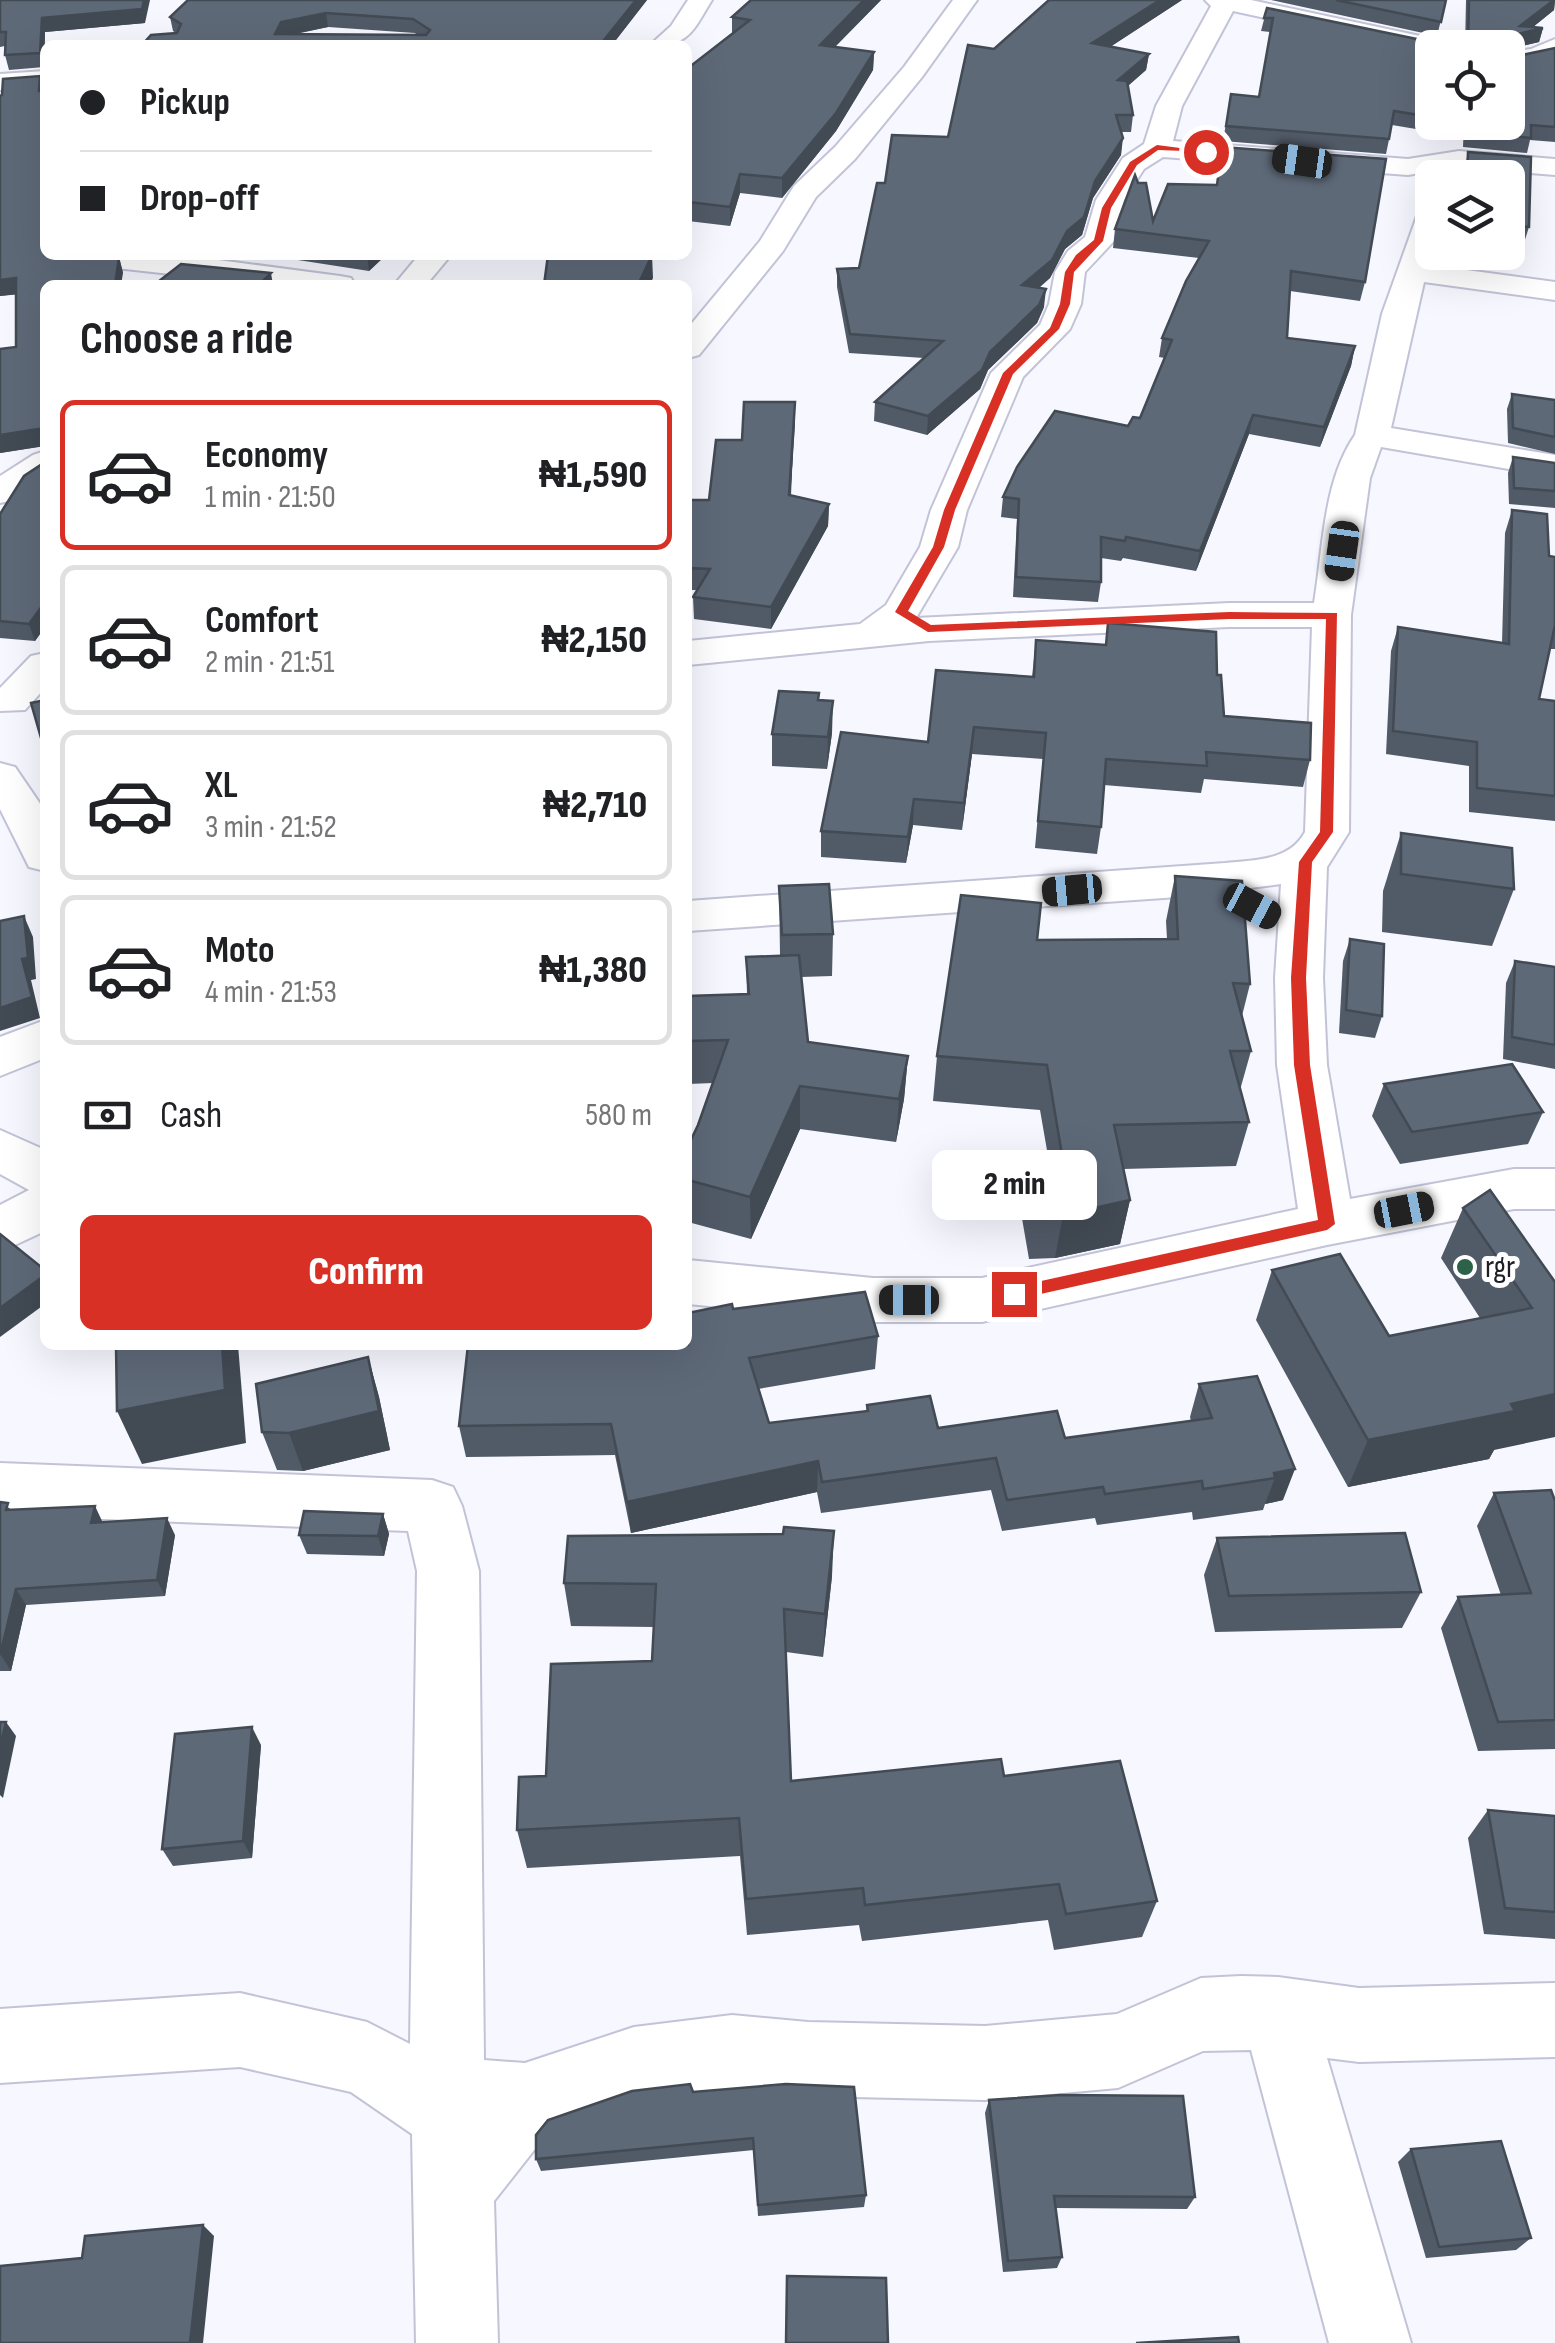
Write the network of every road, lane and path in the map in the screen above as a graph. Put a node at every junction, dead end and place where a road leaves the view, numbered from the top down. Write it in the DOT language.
graph roads {
  1 [pos="700,0"];
  2 [pos="965,0"];
  3 [pos="1221,1"];
  4 [pos="670,40"];
  5 [pos="1415,43"];
  6 [pos="1555,47"];
  7 [pos="1525,58"];
  8 [pos="40,79"];
  9 [pos="0,82"];
  10 [pos="1157,148"];
  11 [pos="1415,168"];
  12 [pos="1525,168"];
  13 [pos="1555,168"];
  14 [pos="128,260"];
  15 [pos="432,260"];
  16 [pos="1415,268"];
  17 [pos="1414,272"];
  18 [pos="303,280"];
  19 [pos="414,280"];
  20 [pos="1555,291"];
  21 [pos="692,343"];
  22 [pos="1372,436"];
  23 [pos="40,465"];
  24 [pos="1555,466"];
  25 [pos="0,492"];
  26 [pos="1332,615"];
  27 [pos="900,625"];
  28 [pos="692,652"];
  29 [pos="40,672"];
  30 [pos="18,701"];
  31 [pos="0,776"];
  32 [pos="40,845"];
  33 [pos="1306,862"];
  34 [pos="1178,882"];
  35 [pos="692,916"];
  36 [pos="1300,932"];
  37 [pos="40,1039"];
  38 [pos="0,1058"];
  39 [pos="0,1149"];
  40 [pos="40,1173"];
  41 [pos="1555,1189"];
  42 [pos="40,1208"];
  43 [pos="1327,1224"];
  44 [pos="0,1231"];
  45 [pos="692,1282"];
  46 [pos="0,1489"];
  47 [pos="1278,2013"];
  48 [pos="1555,2020"];
  49 [pos="0,2046"];
  50 [pos="525,2101"];
  51 [pos="448,2105"];
  52 [pos="455,2189"];
  53 [pos="457,2343"];
  54 [pos="1370,2343"];
  1 -- 4 [label="street"];
  2 -- 21 [label="street"];
  3 -- 5 [label="street"];
  3 -- 10 [label="street"];
  6 -- 7 [label="street"];
  8 -- 9 [label="street"];
  10 -- 11 [label="street"];
  10 -- 27 [label="street"];
  12 -- 13 [label="street"];
  14 -- 18 [label="street"];
  15 -- 19 [label="street"];
  16 -- 17 [label="street"];
  17 -- 20 [label="street"];
  17 -- 22 [label="street"];
  22 -- 24 [label="street"];
  22 -- 26 [label="street"];
  23 -- 25 [label="street"];
  26 -- 27 [label="street"];
  26 -- 33 [label="street"];
  27 -- 28 [label="street"];
  29 -- 30 [label="street"];
  31 -- 32 [label="street"];
  33 -- 34 [label="street"];
  33 -- 36 [label="street"];
  34 -- 35 [label="street"];
  34 -- 36 [label="street"];
  36 -- 43 [label="street"];
  37 -- 38 [label="street"];
  39 -- 40 [label="street"];
  41 -- 43 [label="street"];
  42 -- 44 [label="street"];
  43 -- 45 [label="street"];
  46 -- 51 [label="street"];
  47 -- 48 [label="street"];
  47 -- 50 [label="street"];
  47 -- 54 [label="street"];
  49 -- 51 [label="street"];
  50 -- 51 [label="street"];
  50 -- 52 [label="street"];
  51 -- 52 [label="street"];
  52 -- 53 [label="street"];
}
